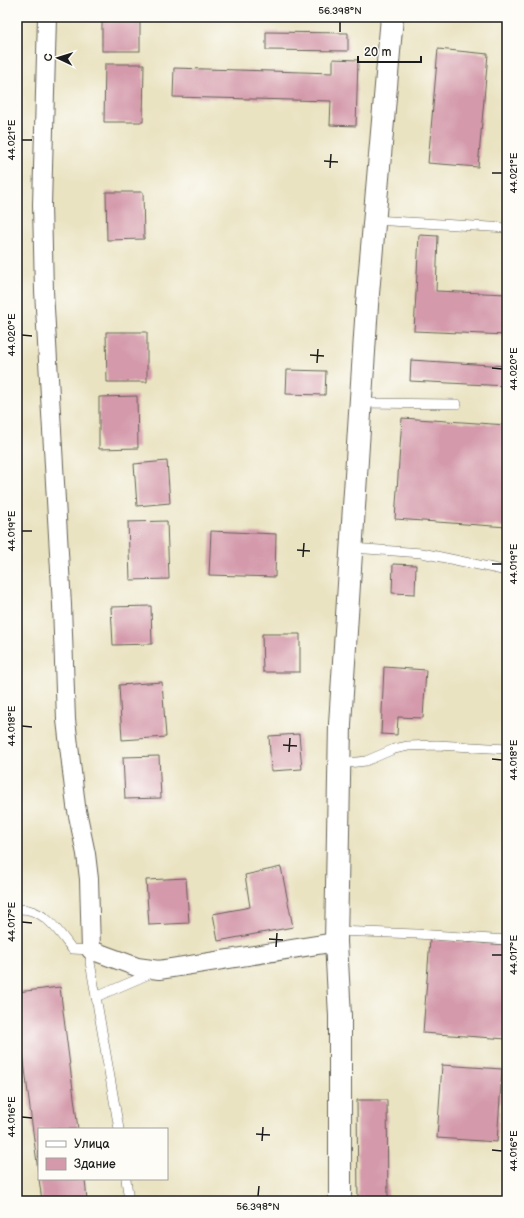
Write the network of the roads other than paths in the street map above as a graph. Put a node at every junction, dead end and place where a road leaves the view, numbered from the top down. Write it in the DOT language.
graph roads {
  1 [pos="46,17"];
  2 [pos="392,17"];
  3 [pos="374,220"];
  4 [pos="507,228"];
  5 [pos="360,403"];
  6 [pos="457,404"];
  7 [pos="350,548"];
  8 [pos="507,571"];
  9 [pos="507,749"];
  10 [pos="339,764"];
  11 [pos="17,909"];
  12 [pos="336,937"];
  13 [pos="507,940"];
  14 [pos="91,950"];
  15 [pos="159,970"];
  16 [pos="96,997"];
  17 [pos="119,1128"];
  18 [pos="126,1180"];
  19 [pos="129,1201"];
  20 [pos="340,1201"];
  1 -- 14 [label="street"];
  2 -- 3 [label="street"];
  3 -- 4 [label="lane"];
  3 -- 5 [label="street"];
  5 -- 6 [label="lane"];
  5 -- 7 [label="street"];
  7 -- 8 [label="lane"];
  7 -- 10 [label="street"];
  9 -- 10 [label="lane"];
  10 -- 12 [label="street"];
  11 -- 14 [label="lane"];
  12 -- 13 [label="lane"];
  12 -- 15 [label="street"];
  12 -- 20 [label="street"];
  14 -- 15 [label="street"];
  14 -- 16 [label="lane"];
  15 -- 16 [label="lane"];
  16 -- 17 [label="lane"];
  18 -- 19 [label="lane"];
}
